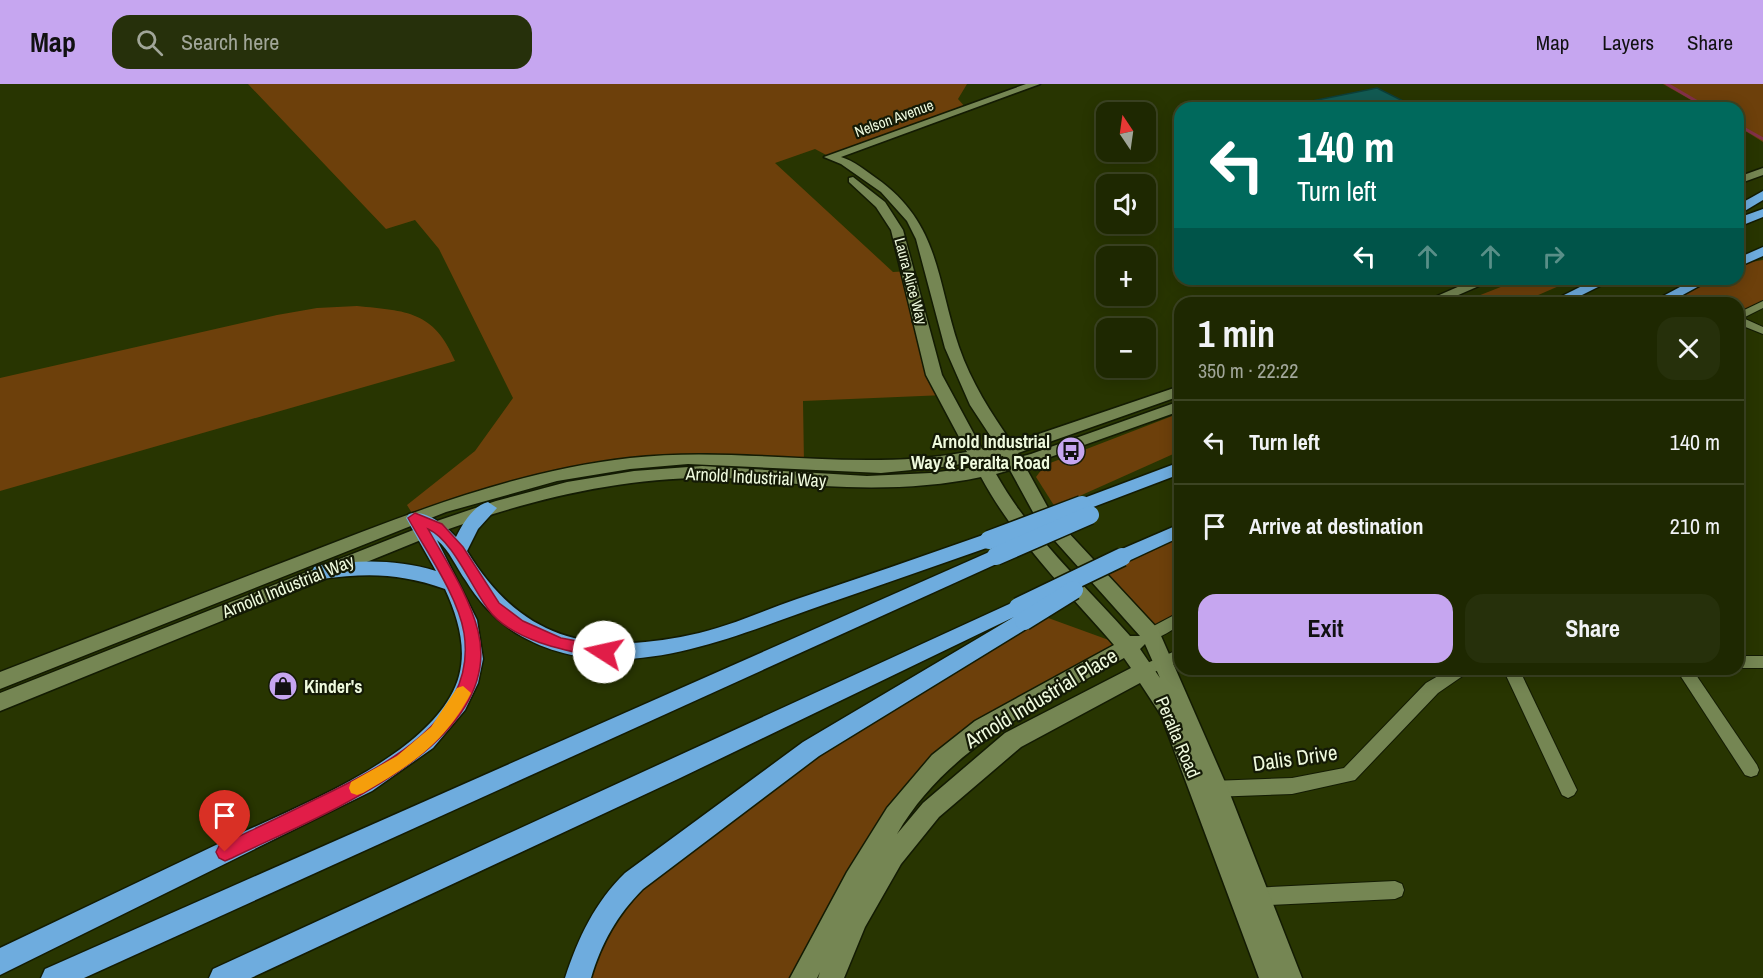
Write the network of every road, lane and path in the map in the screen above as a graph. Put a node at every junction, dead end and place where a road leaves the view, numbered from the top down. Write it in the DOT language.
graph roads {
  1 [pos="1035,84"];
  2 [pos="830,157"];
  3 [pos="1763,171"];
  4 [pos="1744,179"];
  5 [pos="1763,195"];
  6 [pos="1744,207"];
  7 [pos="1763,213"];
  8 [pos="1744,221"];
  9 [pos="1763,251"];
  10 [pos="1744,260"];
  11 [pos="1763,260"];
  12 [pos="1744,262"];
  13 [pos="1473,285"];
  14 [pos="1594,285"];
  15 [pos="1694,285"];
  16 [pos="1443,297"];
  17 [pos="1569,297"];
  18 [pos="1669,297"];
  19 [pos="1763,304"];
  20 [pos="1744,315"];
  21 [pos="1744,322"];
  22 [pos="1763,331"];
  23 [pos="1174,393"];
  24 [pos="1174,408"];
  25 [pos="1012,458"];
  26 [pos="981,464"];
  27 [pos="1174,473"];
  28 [pos="488,508"];
  29 [pos="425,526"];
  30 [pos="1174,533"];
  31 [pos="993,548"];
  32 [pos="458,550"];
  33 [pos="321,572"];
  34 [pos="449,583"];
  35 [pos="1022,614"];
  36 [pos="1174,621"];
  37 [pos="1151,634"];
  38 [pos="1128,647"];
  39 [pos="1744,662"];
  40 [pos="1763,662"];
  41 [pos="1163,663"];
  42 [pos="1453,675"];
  43 [pos="1514,675"];
  44 [pos="1687,675"];
  45 [pos="0,681"];
  46 [pos="0,702"];
  47 [pos="1751,770"];
  48 [pos="1209,790"];
  49 [pos="1568,790"];
  50 [pos="1395,890"];
  51 [pos="1250,898"];
  52 [pos="0,962"];
  53 [pos="54,978"];
  54 [pos="222,978"];
  55 [pos="578,978"];
  56 [pos="803,978"];
  57 [pos="831,978"];
  58 [pos="1272,978"];
  59 [pos="1289,978"];
  1 -- 2 [label="street, Nelson Avenue"];
  2 -- 25 [label="street, Laura Alice Way"];
  2 -- 26 [label="street, Laura Alice Way"];
  3 -- 4 [label="street"];
  5 -- 6 [label="highway"];
  7 -- 8 [label="highway"];
  9 -- 10 [label="highway"];
  11 -- 12 [label="highway"];
  13 -- 16 [label="street"];
  14 -- 17 [label="highway"];
  15 -- 18 [label="highway"];
  19 -- 20 [label="street"];
  21 -- 22 [label="street"];
  23 -- 25 [label="street, Arnold Industrial Way"];
  24 -- 25 [label="street, Arnold Industrial Way"];
  25 -- 26 [label="street, Arnold Industrial Way"];
  25 -- 37 [label="street, Peralta Road"];
  26 -- 28 [label="street, Arnold Industrial Way"];
  26 -- 29 [label="street, Arnold Industrial Way"];
  26 -- 38 [label="street, Peralta Road"];
  27 -- 31 [label="highway, bridge"];
  28 -- 29 [label="street, Arnold Industrial Way"];
  28 -- 32 [label="highway"];
  29 -- 32 [label="highway"];
  29 -- 33 [label="street, Arnold Industrial Way"];
  29 -- 34 [label="highway"];
  29 -- 45 [label="street, Arnold Industrial Way"];
  30 -- 35 [label="highway, bridge"];
  31 -- 32 [label="highway"];
  31 -- 53 [label="highway"];
  33 -- 34 [label="highway"];
  33 -- 46 [label="street, Arnold Industrial Way"];
  34 -- 52 [label="highway"];
  35 -- 54 [label="highway"];
  35 -- 55 [label="highway"];
  36 -- 37 [label="street, Arnold Industrial Place"];
  37 -- 38 [label="street, Arnold Industrial Place"];
  37 -- 41 [label="street, Peralta Road"];
  38 -- 41 [label="street, Peralta Road"];
  38 -- 56 [label="street, Arnold Industrial Place"];
  39 -- 40 [label="street"];
  41 -- 48 [label="street, Peralta Road"];
  41 -- 57 [label="street, Arnold Industrial Place"];
  42 -- 48 [label="street, Dalis Drive"];
  43 -- 49 [label="street"];
  44 -- 47 [label="street"];
  48 -- 51 [label="street, Peralta Road"];
  50 -- 51 [label="street"];
  51 -- 58 [label="street, Peralta Road"];
  51 -- 59 [label="street, Peralta Road"];
}
